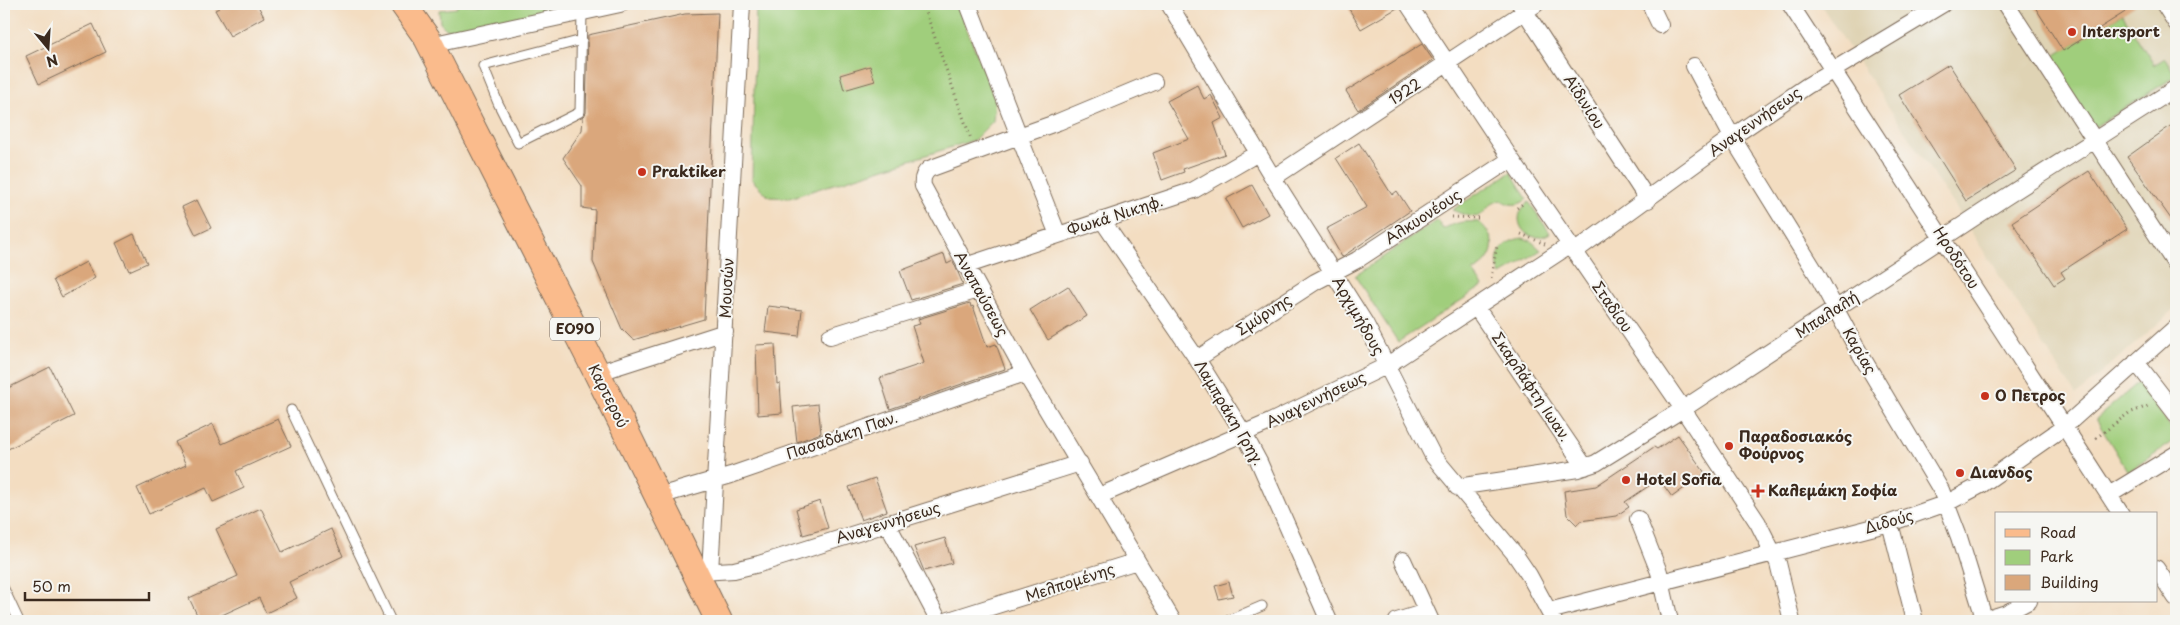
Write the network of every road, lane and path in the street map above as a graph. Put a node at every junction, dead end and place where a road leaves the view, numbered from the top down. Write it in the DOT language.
graph roads {
  1 [pos="404,4"];
  2 [pos="426,4"];
  3 [pos="620,4"];
  4 [pos="742,4"];
  5 [pos="923,4"];
  6 [pos="968,4"];
  7 [pos="1169,4"];
  8 [pos="1408,4"];
  9 [pos="1650,4"];
  10 [pos="1790,4"];
  11 [pos="1943,4"];
  12 [pos="2006,4"];
  13 [pos="2164,4"];
  14 [pos="1527,6"];
  15 [pos="582,12"];
  16 [pos="2176,23"];
  17 [pos="1660,25"];
  18 [pos="582,40"];
  19 [pos="428,42"];
  20 [pos="1447,64"];
  21 [pos="1694,66"];
  22 [pos="1834,69"];
  23 [pos="1154,82"];
  24 [pos="2176,88"];
  25 [pos="1019,136"];
  26 [pos="1732,137"];
  27 [pos="2094,140"];
  28 [pos="975,152"];
  29 [pos="1258,153"];
  30 [pos="1511,159"];
  31 [pos="1273,178"];
  32 [pos="1648,200"];
  33 [pos="1454,217"];
  34 [pos="1480,218"];
  35 [pos="1102,220"];
  36 [pos="1521,234"];
  37 [pos="1058,235"];
  38 [pos="1943,238"];
  39 [pos="1497,246"];
  40 [pos="1550,246"];
  41 [pos="1572,249"];
  42 [pos="2176,265"];
  43 [pos="965,266"];
  44 [pos="1333,272"];
  45 [pos="1490,286"];
  46 [pos="978,290"];
  47 [pos="1476,307"];
  48 [pos="1836,310"];
  49 [pos="2176,327"];
  50 [pos="725,332"];
  51 [pos="830,336"];
  52 [pos="1197,359"];
  53 [pos="2136,362"];
  54 [pos="1386,366"];
  55 [pos="597,373"];
  56 [pos="1025,373"];
  57 [pos="2165,399"];
  58 [pos="1683,409"];
  59 [pos="291,410"];
  60 [pos="2176,414"];
  61 [pos="2064,427"];
  62 [pos="1244,434"];
  63 [pos="2096,438"];
  64 [pos="2176,454"];
  65 [pos="1080,463"];
  66 [pos="1585,467"];
  67 [pos="717,479"];
  68 [pos="1457,487"];
  69 [pos="2109,495"];
  70 [pos="659,496"];
  71 [pos="1099,496"];
  72 [pos="1947,503"];
  73 [pos="2120,512"];
  74 [pos="1638,519"];
  75 [pos="1890,522"];
  76 [pos="887,523"];
  77 [pos="1774,554"];
  78 [pos="1403,560"];
  79 [pos="1137,561"];
  80 [pos="2158,571"];
  81 [pos="702,572"];
  82 [pos="1662,582"];
  83 [pos="4,589"];
  84 [pos="2176,598"];
  85 [pos="2027,602"];
  86 [pos="1262,606"];
  87 [pos="1429,616"];
  88 [pos="1552,616"];
  89 [pos="1984,620"];
  90 [pos="19,621"];
  91 [pos="391,621"];
  92 [pos="719,621"];
  93 [pos="946,621"];
  94 [pos="1173,621"];
  95 [pos="1227,621"];
  96 [pos="1329,621"];
  97 [pos="1397,621"];
  98 [pos="1670,621"];
  99 [pos="1792,621"];
  100 [pos="1915,621"];
  1 -- 19 [label="main road, Καρτερού / ΕΟ90"];
  2 -- 19 [label="main road, Καρτερού / ΕΟ90"];
  3 -- 15 [label="street"];
  4 -- 50 [label="street, Μουσών"];
  5 -- 28 [label="path"];
  6 -- 25 [label="street"];
  7 -- 29 [label="street, Αρχιμήδους"];
  8 -- 20 [label="street, Σταδίου"];
  9 -- 17 [label="street"];
  10 -- 22 [label="street, Ηροδότου"];
  11 -- 22 [label="street, Αναγεννήσεως"];
  12 -- 27 [label="street"];
  13 -- 16 [label="street"];
  14 -- 20 [label="street, 1922"];
  14 -- 32 [label="street, Αϊδινίου"];
  15 -- 18 [label="lane"];
  15 -- 19 [label="street"];
  18 -- 18 [label="lane"];
  19 -- 55 [label="main road, Καρτερού / ΕΟ90"];
  20 -- 30 [label="street, Σταδίου"];
  20 -- 31 [label="street, 1922"];
  21 -- 26 [label="street, Καρίας"];
  22 -- 26 [label="street, Αναγεννήσεως"];
  22 -- 38 [label="street, Ηροδότου"];
  23 -- 25 [label="street, Αναπαύσεως"];
  24 -- 27 [label="street, Μπαλαλή"];
  25 -- 28 [label="street, Αναπαύσεως"];
  25 -- 37 [label="street"];
  26 -- 32 [label="street, Αναγεννήσεως"];
  26 -- 48 [label="street, Καρίας"];
  27 -- 38 [label="street, Μπαλαλή"];
  27 -- 42 [label="street"];
  28 -- 43 [label="street, Αναπαύσεως"];
  29 -- 31 [label="street, Αρχιμήδους"];
  29 -- 35 [label="street, Φωκά Νικηφ."];
  30 -- 41 [label="street, Σταδίου"];
  30 -- 44 [label="street, Αλκυονέους"];
  31 -- 44 [label="street, Αρχιμήδους"];
  32 -- 41 [label="street, Αναγεννήσεως"];
  33 -- 34 [label="path"];
  35 -- 37 [label="street, Φωκά Νικηφ."];
  35 -- 52 [label="street, Λαμπράκη Γρηγ."];
  36 -- 40 [label="path"];
  37 -- 43 [label="street, Φωκά Νικηφ."];
  38 -- 48 [label="street, Μπαλαλή"];
  38 -- 61 [label="street, Ηροδότου"];
  39 -- 45 [label="path"];
  41 -- 47 [label="street, Αναγεννήσεως"];
  41 -- 58 [label="street, Σταδίου"];
  43 -- 46 [label="street, Αναπαύσεως"];
  44 -- 52 [label="street, Σμύρνης"];
  44 -- 54 [label="street, Αρχιμήδους"];
  46 -- 51 [label="street"];
  46 -- 56 [label="street, Αναπαύσεως"];
  47 -- 54 [label="street, Αναγεννήσεως"];
  47 -- 66 [label="street, Σκαρλάφτη Ιωαν."];
  48 -- 58 [label="street, Μπαλαλή"];
  48 -- 72 [label="street, Καρίας"];
  49 -- 53 [label="street, Διδούς"];
  50 -- 55 [label="street"];
  50 -- 67 [label="street, Μουσών"];
  52 -- 62 [label="street, Λαμπράκη Γρηγ."];
  53 -- 57 [label="street"];
  53 -- 61 [label="street, Διδούς"];
  54 -- 62 [label="street, Αναγεννήσεως"];
  54 -- 68 [label="street, Αρχιμήδους"];
  55 -- 70 [label="main road, Καρτερού / ΕΟ90"];
  56 -- 65 [label="street, Αναπαύσεως"];
  56 -- 67 [label="street, Πασαδάκη Παν."];
  57 -- 60 [label="street"];
  57 -- 63 [label="path"];
  58 -- 66 [label="street, Μπαλαλή"];
  58 -- 77 [label="street, Σταδίου"];
  59 -- 91 [label="lane"];
  61 -- 69 [label="street, Ηροδότου"];
  61 -- 72 [label="street, Διδούς"];
  62 -- 71 [label="street, Αναγεννήσεως"];
  62 -- 96 [label="street, Λαμπράκη Γρηγ."];
  64 -- 69 [label="street"];
  65 -- 71 [label="street, Αναπαύσεως"];
  65 -- 76 [label="street, Αναγεννήσεως"];
  66 -- 68 [label="street, Μπαλαλή"];
  67 -- 70 [label="street, Πασαδάκη Παν."];
  67 -- 81 [label="street, Μουσών"];
  68 -- 88 [label="street, Αρχιμήδους"];
  69 -- 73 [label="street, Ηροδότου"];
  70 -- 81 [label="main road, Καρτερού / ΕΟ90"];
  71 -- 79 [label="street, Αναπαύσεως"];
  72 -- 75 [label="street, Διδούς"];
  72 -- 89 [label="street, Καρίας"];
  74 -- 82 [label="street"];
  75 -- 77 [label="street, Διδούς"];
  75 -- 100 [label="street"];
  76 -- 81 [label="street, Αναγεννήσεως"];
  76 -- 93 [label="street"];
  77 -- 82 [label="street, Διδούς"];
  77 -- 99 [label="street, Σταδίου"];
  78 -- 87 [label="street"];
  79 -- 93 [label="street, Μελπομένης"];
  79 -- 94 [label="street, Αναπαύσεως"];
  80 -- 84 [label="street"];
  81 -- 92 [label="main road, Καρτερού / ΕΟ90"];
  82 -- 88 [label="street, Διδούς"];
  82 -- 98 [label="street"];
  83 -- 90 [label="lane"];
  85 -- 89 [label="street"];
  86 -- 95 [label="lane"];
  87 -- 97 [label="street"];
}
